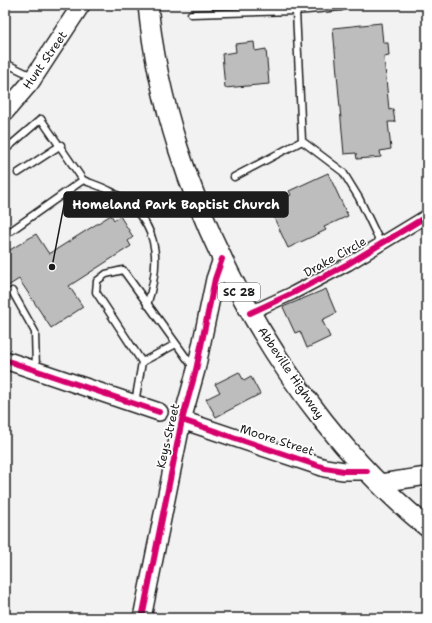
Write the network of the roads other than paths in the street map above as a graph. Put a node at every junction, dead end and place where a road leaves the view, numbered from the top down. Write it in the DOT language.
graph roads {
  1 [pos="81,5"];
  2 [pos="148,5"];
  3 [pos="344,5"];
  4 [pos="296,11"];
  5 [pos="191,14"];
  6 [pos="5,63"];
  7 [pos="34,77"];
  8 [pos="5,112"];
  9 [pos="302,141"];
  10 [pos="61,145"];
  11 [pos="5,150"];
  12 [pos="18,173"];
  13 [pos="234,177"];
  14 [pos="84,180"];
  15 [pos="427,216"];
  16 [pos="5,235"];
  17 [pos="381,244"];
  18 [pos="222,260"];
  19 [pos="12,290"];
  20 [pos="147,305"];
  21 [pos="250,313"];
  22 [pos="176,344"];
  23 [pos="5,360"];
  24 [pos="142,362"];
  25 [pos="36,370"];
  26 [pos="196,370"];
  27 [pos="135,404"];
  28 [pos="159,412"];
  29 [pos="182,420"];
  30 [pos="427,476"];
  31 [pos="374,477"];
  32 [pos="427,527"];
  33 [pos="142,618"];
  1 -- 7 [label="street, Hunt Street"];
  2 -- 18 [label="main road, Abbeville Highway / SC 28"];
  3 -- 4 [label="lane"];
  4 -- 5 [label="lane"];
  4 -- 9 [label="lane"];
  6 -- 7 [label="lane"];
  7 -- 8 [label="street, Hunt Street"];
  9 -- 13 [label="lane"];
  9 -- 17 [label="lane"];
  10 -- 11 [label="lane"];
  10 -- 12 [label="lane"];
  10 -- 14 [label="lane"];
  14 -- 16 [label="lane"];
  14 -- 20 [label="lane"];
  15 -- 17 [label="street, Drake Circle"];
  17 -- 21 [label="street, Drake Circle"];
  18 -- 21 [label="main road, Abbeville Highway / SC 28"];
  18 -- 26 [label="street, Keys Street"];
  19 -- 25 [label="lane"];
  20 -- 22 [label="lane"];
  20 -- 24 [label="lane"];
  21 -- 31 [label="main road, Abbeville Highway / SC 28"];
  22 -- 24 [label="lane"];
  22 -- 26 [label="lane"];
  23 -- 25 [label="street"];
  24 -- 27 [label="lane"];
  25 -- 27 [label="street"];
  26 -- 29 [label="street, Keys Street"];
  27 -- 28 [label="street"];
  29 -- 31 [label="street, Moore Street"];
  29 -- 33 [label="street, Keys Street"];
  30 -- 31 [label="street, Moore Street"];
  31 -- 32 [label="main road, Abbeville Highway / SC 28"];
}
